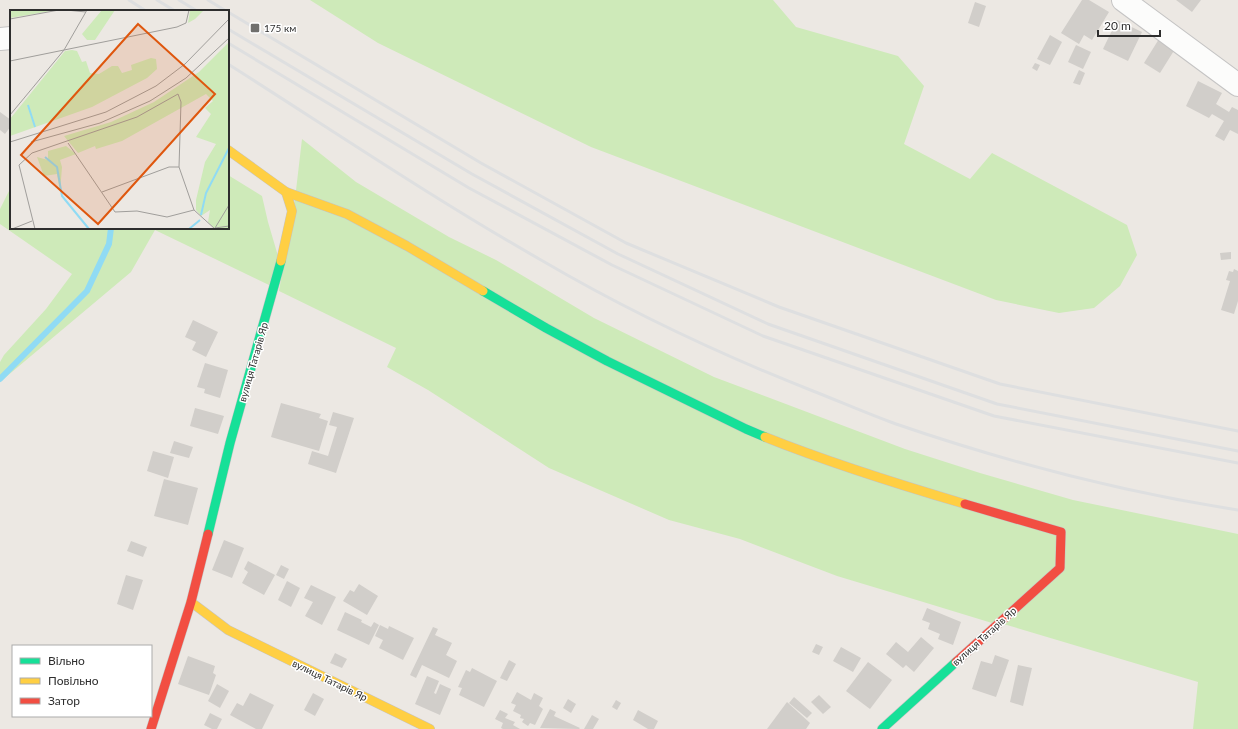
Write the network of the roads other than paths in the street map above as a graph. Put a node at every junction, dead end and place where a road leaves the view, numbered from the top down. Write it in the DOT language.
graph roads {
  1 [pos="1123,0"];
  2 [pos="10,38"];
  3 [pos="0,39"];
  4 [pos="1238,85"];
  5 [pos="229,151"];
  6 [pos="286,192"];
  7 [pos="191,602"];
  8 [pos="151,729"];
  9 [pos="430,729"];
  10 [pos="882,729"];
  1 -- 4 [label="street"];
  2 -- 3 [label="street"];
  5 -- 6 [label="street"];
  6 -- 7 [label="street, вулиця Татарів Яр"];
  6 -- 10 [label="street, вулиця Татарів Яр"];
  7 -- 8 [label="street, вулиця Татарів Яр"];
  7 -- 9 [label="street, вулиця Татарів Яр"];
}
